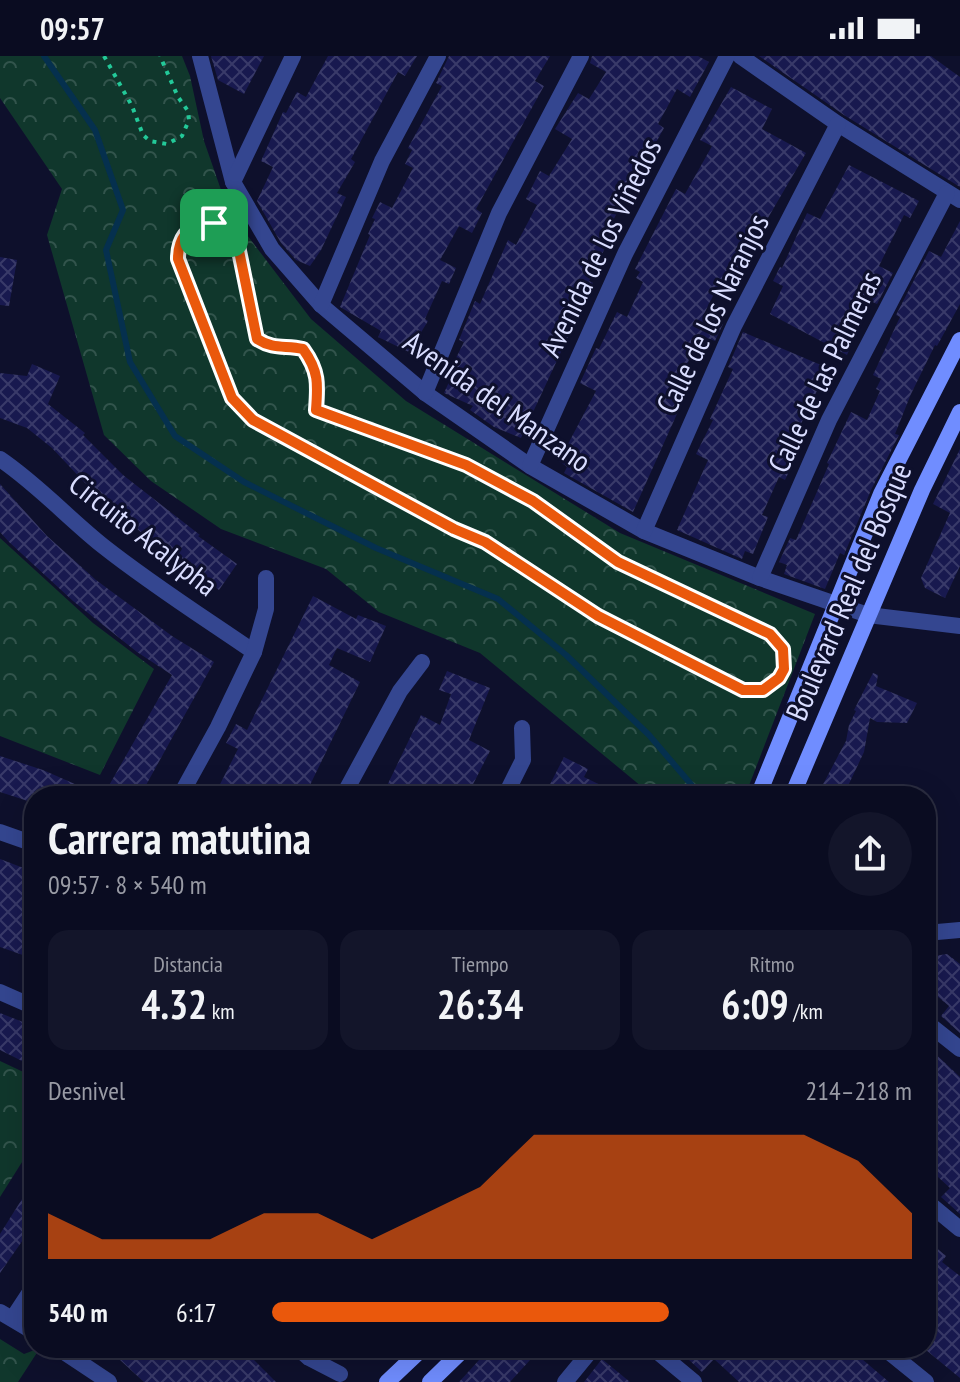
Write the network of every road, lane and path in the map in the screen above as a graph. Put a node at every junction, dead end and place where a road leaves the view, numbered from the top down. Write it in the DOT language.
graph roads {
  1 [pos="104,56"];
  2 [pos="160,56"];
  3 [pos="200,56"];
  4 [pos="293,56"];
  5 [pos="438,56"];
  6 [pos="581,56"];
  7 [pos="727,56"];
  8 [pos="740,56"];
  9 [pos="838,124"];
  10 [pos="233,182"];
  11 [pos="953,196"];
  12 [pos="240,250"];
  13 [pos="321,305"];
  14 [pos="960,340"];
  15 [pos="425,393"];
  16 [pos="960,412"];
  17 [pos="0,459"];
  18 [pos="530,466"];
  19 [pos="644,531"];
  20 [pos="266,578"];
  21 [pos="760,578"];
  22 [pos="838,605"];
  23 [pos="868,615"];
  24 [pos="960,626"];
  25 [pos="254,652"];
  26 [pos="422,662"];
  27 [pos="522,728"];
  28 [pos="185,786"];
  29 [pos="348,786"];
  30 [pos="510,786"];
  31 [pos="762,786"];
  32 [pos="796,786"];
  33 [pos="0,832"];
  34 [pos="24,840"];
  35 [pos="960,930"];
  36 [pos="936,932"];
  37 [pos="0,992"];
  38 [pos="24,1003"];
  39 [pos="936,1030"];
  40 [pos="960,1049"];
  41 [pos="936,1209"];
  42 [pos="960,1229"];
  43 [pos="24,1296"];
  44 [pos="6,1315"];
  45 [pos="24,1326"];
  46 [pos="73,1358"];
  47 [pos="309,1358"];
  48 [pos="412,1358"];
  49 [pos="455,1358"];
  50 [pos="585,1358"];
  51 [pos="665,1358"];
  52 [pos="896,1358"];
  53 [pos="340,1374"];
  54 [pos="109,1382"];
  55 [pos="387,1382"];
  56 [pos="430,1382"];
  57 [pos="565,1382"];
  58 [pos="694,1382"];
  59 [pos="926,1382"];
  1 -- 2 [label="path"];
  3 -- 10 [label="street, Avenida del Manzano"];
  4 -- 10 [label="street"];
  5 -- 13 [label="street"];
  6 -- 15 [label="street"];
  7 -- 18 [label="street, Avenida de los Viñedos"];
  8 -- 9 [label="street"];
  9 -- 11 [label="street"];
  9 -- 19 [label="street, Calle de los Naranjos"];
  10 -- 13 [label="street, Avenida del Manzano"];
  11 -- 21 [label="street, Calle de las Palmeras"];
  12 -- 12 [label="path"];
  13 -- 15 [label="street, Avenida del Manzano"];
  14 -- 22 [label="street, Boulevard Real del Bosque"];
  15 -- 18 [label="street, Avenida del Manzano"];
  16 -- 23 [label="street, Boulevard Real del Bosque"];
  17 -- 25 [label="street, Circuito Acalypha"];
  18 -- 19 [label="street, Avenida del Manzano"];
  19 -- 21 [label="street, Avenida del Manzano"];
  20 -- 25 [label="street"];
  21 -- 22 [label="street, Avenida del Manzano"];
  22 -- 23 [label="street, Avenida del Manzano"];
  22 -- 31 [label="street, Boulevard Real del Bosque"];
  23 -- 24 [label="street, Avenida del Manzano"];
  23 -- 32 [label="street, Boulevard Real del Bosque"];
  25 -- 28 [label="street"];
  26 -- 29 [label="street"];
  27 -- 30 [label="street"];
  33 -- 34 [label="street"];
  35 -- 36 [label="street"];
  37 -- 38 [label="street"];
  39 -- 40 [label="street"];
  41 -- 42 [label="street"];
  43 -- 44 [label="street"];
  44 -- 45 [label="street"];
  46 -- 54 [label="street"];
  47 -- 53 [label="street"];
  48 -- 55 [label="street"];
  49 -- 56 [label="street"];
  50 -- 57 [label="street"];
  51 -- 58 [label="street"];
  52 -- 59 [label="street"];
}
